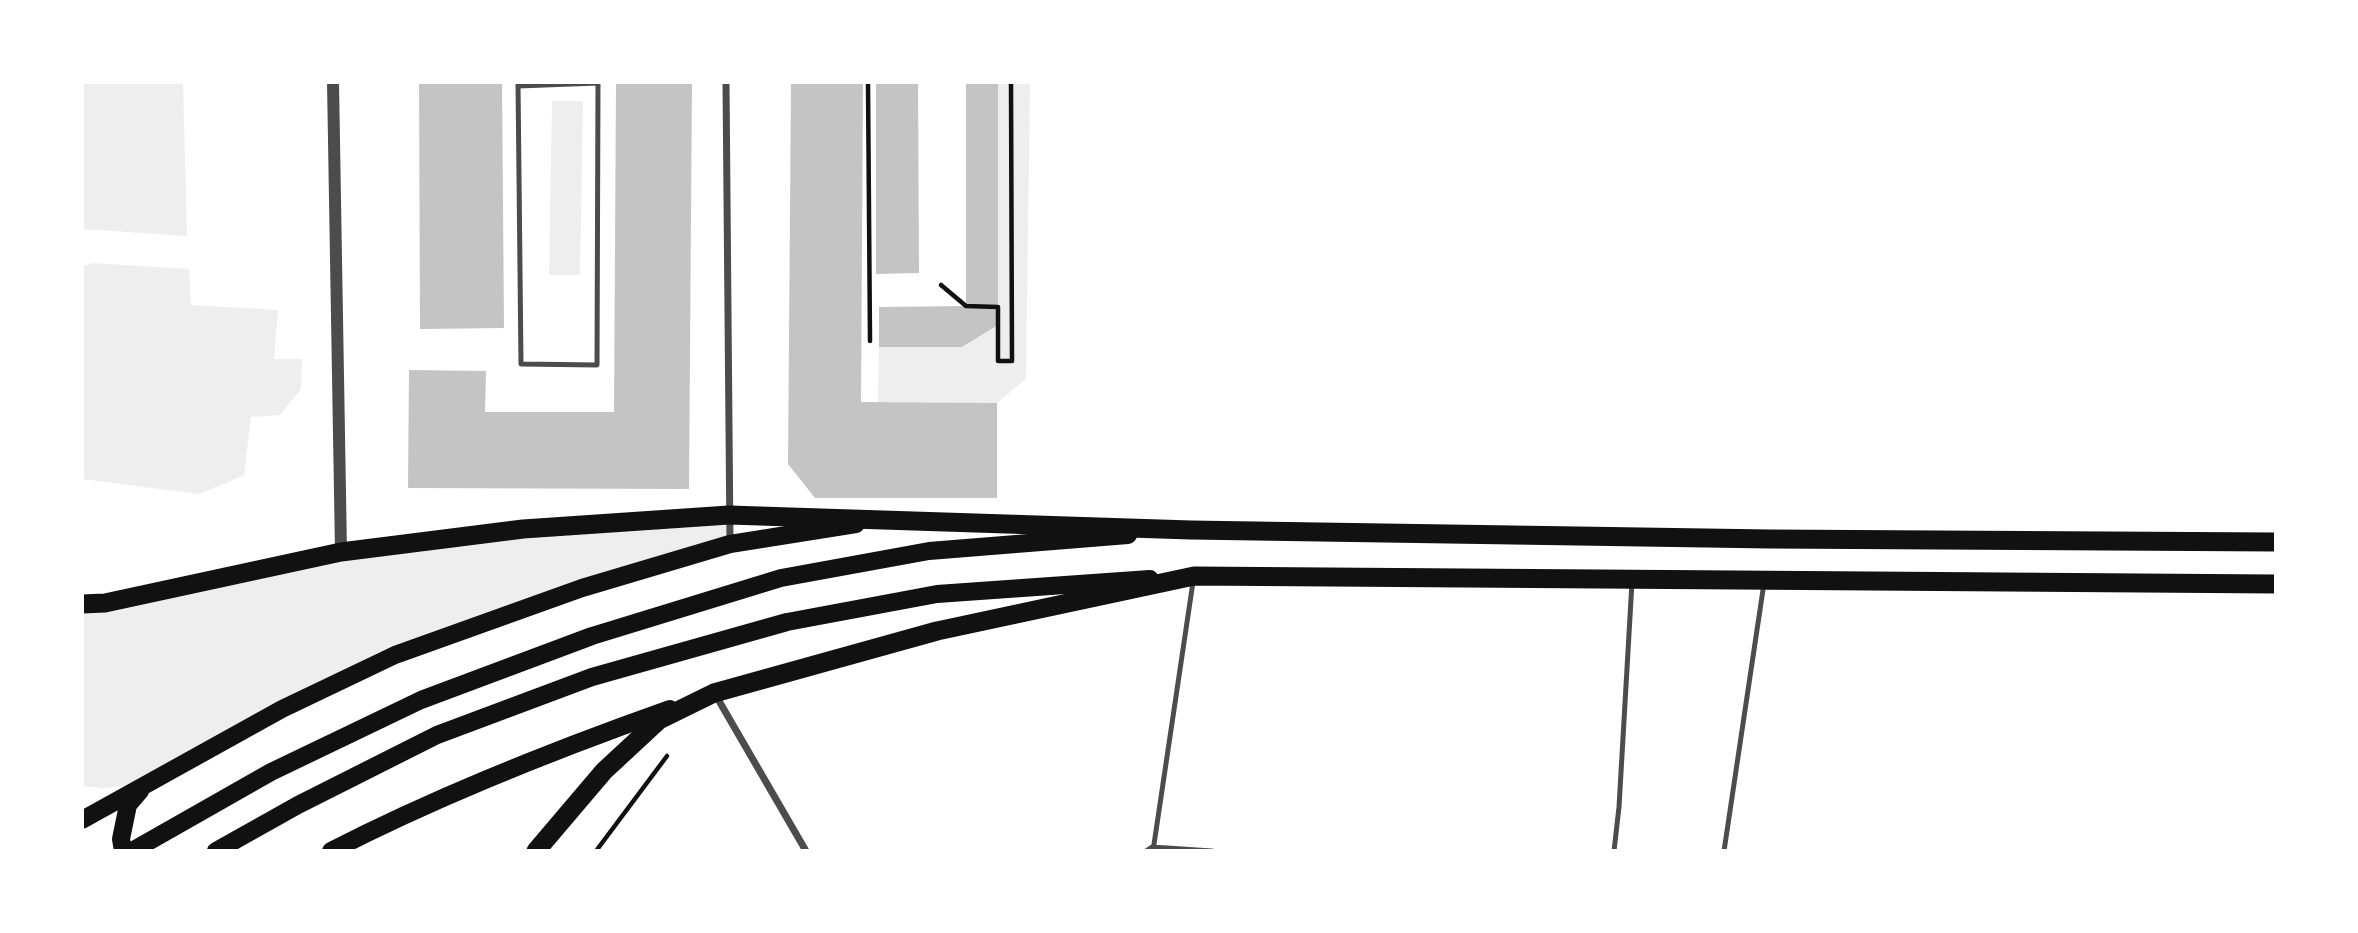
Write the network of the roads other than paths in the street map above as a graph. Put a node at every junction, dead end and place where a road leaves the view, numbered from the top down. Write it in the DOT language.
graph roads {
  1 [pos="333,82"];
  2 [pos="726,82"];
  3 [pos="598,83"];
  4 [pos="518,84"];
  5 [pos="729,515"];
  6 [pos="883,520"];
  7 [pos="1191,530"];
  8 [pos="2276,542"];
  9 [pos="730,544"];
  10 [pos="341,552"];
  11 [pos="1194,576"];
  12 [pos="1632,579"];
  13 [pos="1764,580"];
  14 [pos="2276,584"];
  15 [pos="82,604"];
  16 [pos="714,693"];
  17 [pos="147,784"];
  18 [pos="82,820"];
  19 [pos="1150,849"];
  20 [pos="122,851"];
  21 [pos="132,851"];
  22 [pos="216,851"];
  23 [pos="331,851"];
  24 [pos="536,851"];
  25 [pos="806,851"];
  26 [pos="1212,851"];
  27 [pos="1614,851"];
  28 [pos="1724,851"];
  1 -- 10 [label="street"];
  2 -- 5 [label="street"];
  3 -- 4 [label="lane"];
  3 -- 4 [label="lane"];
  5 -- 6 [label="highway"];
  5 -- 9 [label="street"];
  5 -- 10 [label="highway"];
  6 -- 7 [label="highway"];
  6 -- 9 [label="main road"];
  7 -- 8 [label="highway"];
  7 -- 21 [label="main road"];
  9 -- 17 [label="main road"];
  10 -- 15 [label="highway"];
  11 -- 12 [label="highway"];
  11 -- 16 [label="highway"];
  11 -- 19 [label="lane"];
  11 -- 22 [label="main road"];
  12 -- 13 [label="highway"];
  12 -- 27 [label="lane"];
  13 -- 14 [label="highway"];
  13 -- 28 [label="lane"];
  16 -- 23 [label="main road"];
  16 -- 24 [label="highway"];
  16 -- 25 [label="street"];
  17 -- 18 [label="main road"];
  17 -- 20 [label="main road"];
  19 -- 26 [label="lane"];
}
